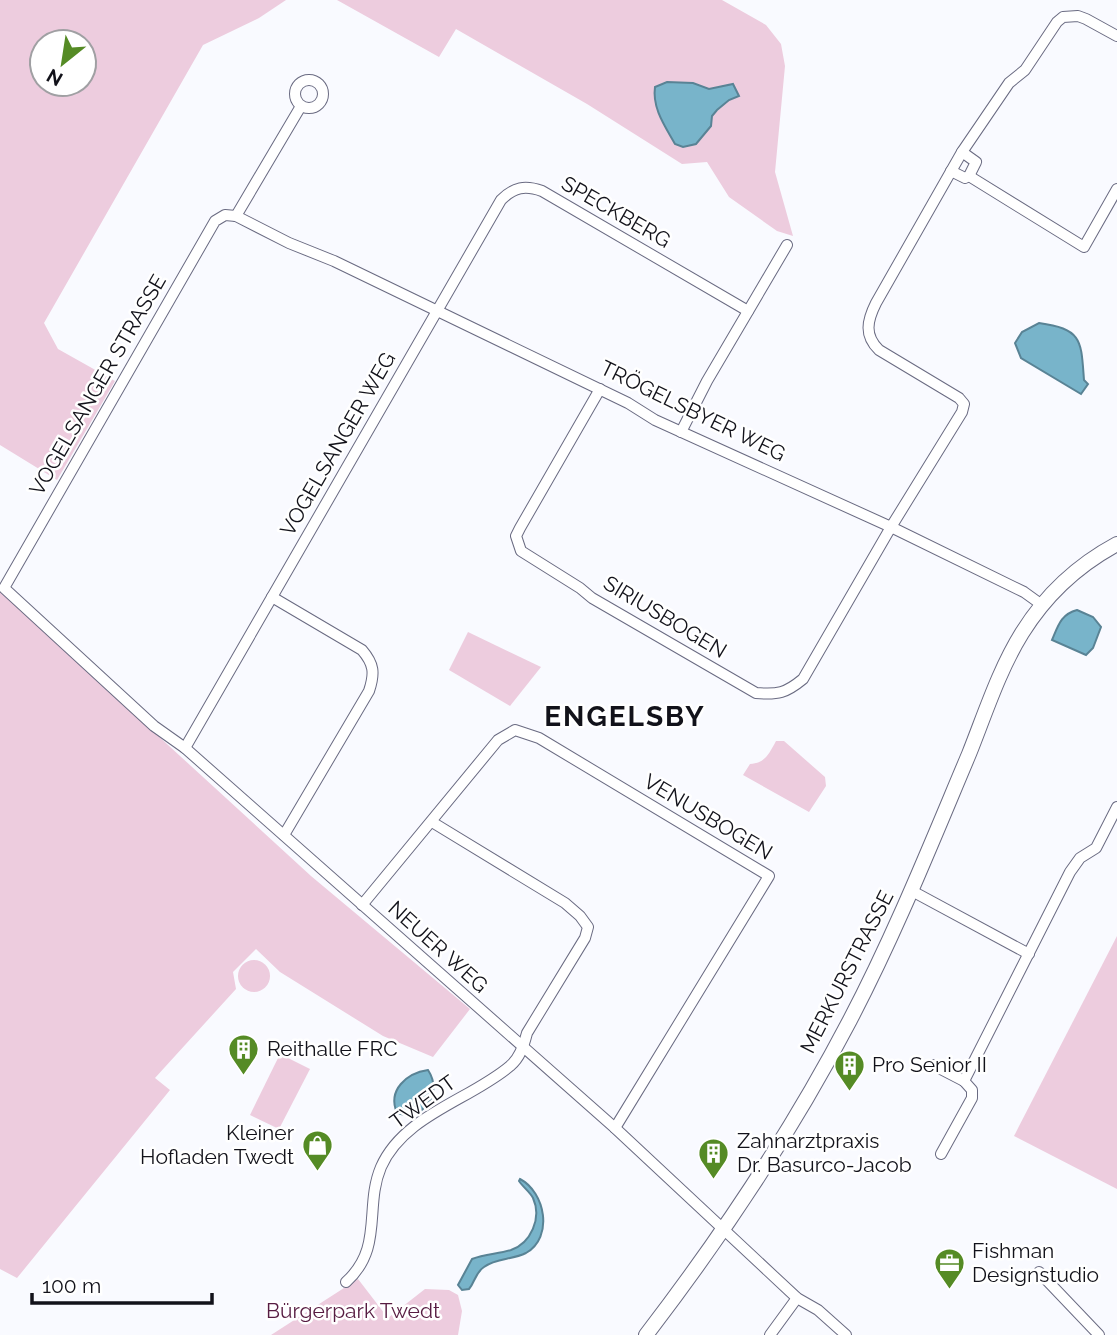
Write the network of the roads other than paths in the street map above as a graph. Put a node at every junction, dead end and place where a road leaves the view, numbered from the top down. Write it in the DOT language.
graph roads {
  1 [pos="1117,36"];
  2 [pos="301,106"];
  3 [pos="962,152"];
  4 [pos="951,171"];
  5 [pos="969,176"];
  6 [pos="1117,189"];
  7 [pos="236,216"];
  8 [pos="787,246"];
  9 [pos="437,311"];
  10 [pos="748,312"];
  11 [pos="600,389"];
  12 [pos="681,432"];
  13 [pos="891,527"];
  14 [pos="1117,544"];
  15 [pos="4,588"];
  16 [pos="272,597"];
  17 [pos="1042,605"];
  18 [pos="185,748"];
  19 [pos="1117,807"];
  20 [pos="432,822"];
  21 [pos="284,835"];
  22 [pos="912,891"];
  23 [pos="362,905"];
  24 [pos="1029,954"];
  25 [pos="523,1048"];
  26 [pos="933,1065"];
  27 [pos="964,1081"];
  28 [pos="615,1128"];
  29 [pos="942,1154"];
  30 [pos="723,1229"];
  31 [pos="1039,1272"];
  32 [pos="346,1282"];
  33 [pos="797,1298"];
  34 [pos="646,1335"];
  35 [pos="770,1335"];
  36 [pos="846,1335"];
  37 [pos="1099,1335"];
  1 -- 3 [label="street"];
  2 -- 7 [label="street"];
  3 -- 4 [label="street"];
  3 -- 5 [label="street"];
  4 -- 5 [label="street"];
  4 -- 13 [label="street"];
  5 -- 6 [label="street"];
  7 -- 9 [label="street, TRÖGELSBYER WEG"];
  7 -- 15 [label="street, VOGELSANGER STRASSE"];
  8 -- 10 [label="street"];
  9 -- 10 [label="street, SPECKBERG"];
  9 -- 11 [label="street, TRÖGELSBYER WEG"];
  9 -- 16 [label="street, VOGELSANGER WEG"];
  10 -- 12 [label="street"];
  11 -- 12 [label="street, TRÖGELSBYER WEG"];
  11 -- 13 [label="street, SIRIUSBOGEN"];
  12 -- 13 [label="street, TRÖGELSBYER WEG"];
  13 -- 17 [label="street, TRÖGELSBYER WEG"];
  14 -- 17 [label="street"];
  15 -- 18 [label="street, NEUER WEG"];
  16 -- 18 [label="street, VOGELSANGER WEG"];
  16 -- 21 [label="street"];
  17 -- 22 [label="street, MERKURSTRASSE"];
  18 -- 21 [label="street, NEUER WEG"];
  19 -- 24 [label="street"];
  20 -- 23 [label="street, VENUSBOGEN"];
  20 -- 25 [label="street"];
  20 -- 28 [label="street, VENUSBOGEN"];
  21 -- 23 [label="street, NEUER WEG"];
  22 -- 24 [label="street"];
  22 -- 30 [label="street, MERKURSTRASSE"];
  23 -- 25 [label="street, NEUER WEG"];
  24 -- 27 [label="street"];
  25 -- 28 [label="street, NEUER WEG"];
  25 -- 32 [label="street, TWEDT"];
  26 -- 27 [label="street"];
  27 -- 29 [label="street"];
  28 -- 30 [label="street, NEUER WEG"];
  30 -- 33 [label="street, NEUER WEG"];
  30 -- 34 [label="street, MERKURSTRASSE"];
  31 -- 37 [label="street"];
  33 -- 35 [label="street"];
  33 -- 36 [label="street, NEUER WEG"];
}
